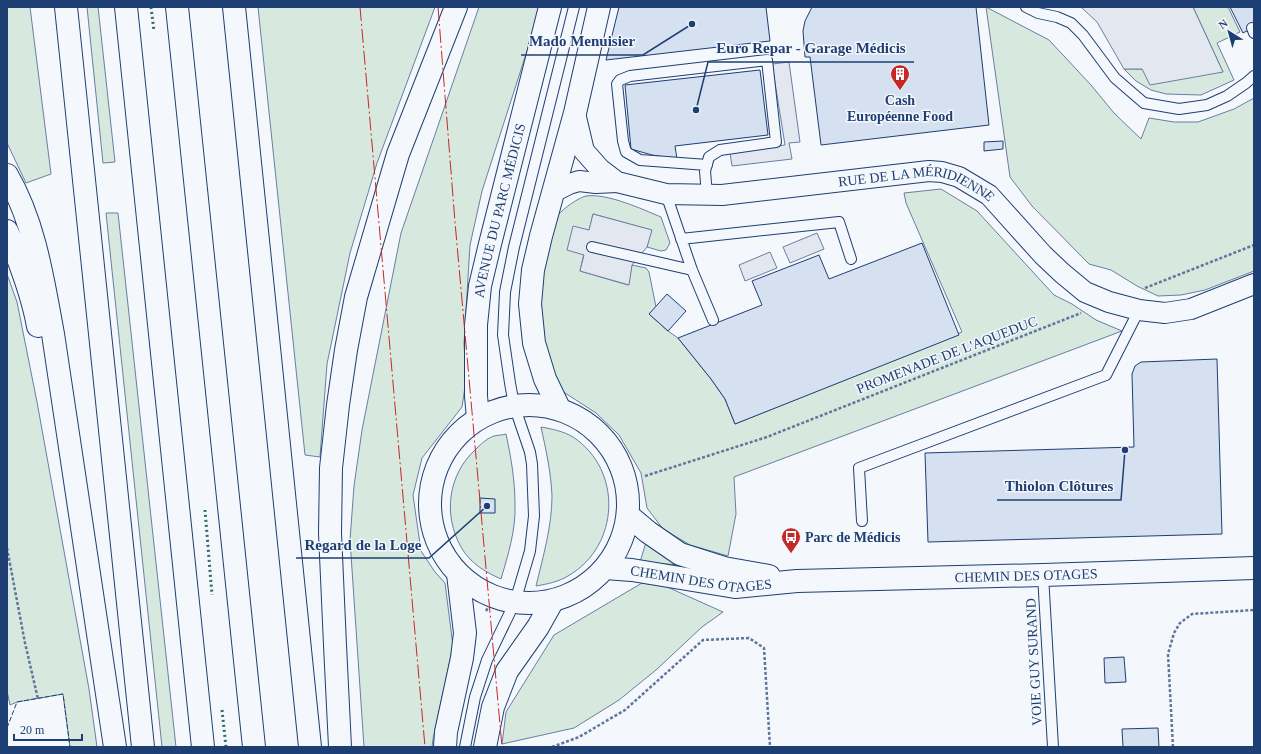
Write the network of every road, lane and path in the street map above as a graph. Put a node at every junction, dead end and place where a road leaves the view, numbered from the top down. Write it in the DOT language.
graph roads {
  1 [pos="66,7"];
  2 [pos="126,7"];
  3 [pos="177,7"];
  4 [pos="234,7"];
  5 [pos="456,7"];
  6 [pos="550,7"];
  7 [pos="574,7"];
  8 [pos="599,7"];
  9 [pos="1026,7"];
  10 [pos="1254,76"];
  11 [pos="575,113"];
  12 [pos="707,165"];
  13 [pos="7,175"];
  14 [pos="618,182"];
  15 [pos="553,192"];
  16 [pos="666,194"];
  17 [pos="707,195"];
  18 [pos="7,231"];
  19 [pos="681,239"];
  20 [pos="1254,245"];
  21 [pos="592,247"];
  22 [pos="851,259"];
  23 [pos="692,270"];
  24 [pos="1254,284"];
  25 [pos="1140,290"];
  26 [pos="1108,302"];
  27 [pos="1138,310"];
  28 [pos="713,320"];
  29 [pos="55,355"];
  30 [pos="514,405"];
  31 [pos="559,408"];
  32 [pos="478,418"];
  33 [pos="645,476"];
  34 [pos="629,516"];
  35 [pos="862,521"];
  36 [pos="7,548"];
  37 [pos="605,568"];
  38 [pos="1254,568"];
  39 [pos="458,574"];
  40 [pos="1043,575"];
  41 [pos="797,582"];
  42 [pos="499,599"];
  43 [pos="552,602"];
  44 [pos="1254,610"];
  45 [pos="38,699"];
  46 [pos="115,747"];
  47 [pos="143,747"];
  48 [pos="203,747"];
  49 [pos="254,747"];
  50 [pos="310,747"];
  51 [pos="340,747"];
  52 [pos="445,747"];
  53 [pos="465,747"];
  54 [pos="484,747"];
  55 [pos="552,747"];
  56 [pos="770,747"];
  57 [pos="1053,747"];
  58 [pos="1173,747"];
  1 -- 47 [label="main road"];
  2 -- 48 [label="main road"];
  3 -- 49 [label="main road"];
  4 -- 50 [label="main road"];
  5 -- 51 [label="main road"];
  6 -- 32 [label="main road, AVENUE DU PARC MÉDICIS"];
  7 -- 30 [label="lane"];
  8 -- 11 [label="main road"];
  9 -- 10 [label="lane"];
  11 -- 14 [label="street, RUE DE LA MÉRIDIENNE"];
  11 -- 15 [label="main road"];
  12 -- 12 [label="lane"];
  12 -- 17 [label="lane"];
  13 -- 29 [label="main road"];
  14 -- 15 [label="street"];
  14 -- 16 [label="street, RUE DE LA MÉRIDIENNE"];
  15 -- 31 [label="main road"];
  16 -- 17 [label="street, RUE DE LA MÉRIDIENNE"];
  16 -- 19 [label="lane"];
  17 -- 26 [label="street, RUE DE LA MÉRIDIENNE"];
  18 -- 29 [label="main road"];
  19 -- 22 [label="lane"];
  19 -- 23 [label="lane"];
  20 -- 25 [label="path"];
  21 -- 23 [label="lane"];
  23 -- 28 [label="lane"];
  24 -- 27 [label="street, RUE DE LA MÉRIDIENNE"];
  26 -- 27 [label="street, RUE DE LA MÉRIDIENNE"];
  26 -- 33 [label="path, PROMENADE DE L'AQUEDUC"];
  27 -- 35 [label="lane"];
  29 -- 46 [label="main road"];
  30 -- 31 [label="main road"];
  30 -- 32 [label="main road"];
  30 -- 42 [label="lane"];
  31 -- 34 [label="main road"];
  32 -- 39 [label="main road"];
  34 -- 37 [label="main road"];
  34 -- 41 [label="main road, CHEMIN DES OTAGES"];
  36 -- 45 [label="path"];
  37 -- 41 [label="main road, CHEMIN DES OTAGES"];
  37 -- 43 [label="main road"];
  38 -- 40 [label="main road, CHEMIN DES OTAGES"];
  39 -- 42 [label="main road"];
  39 -- 52 [label="main road"];
  40 -- 41 [label="main road, CHEMIN DES OTAGES"];
  40 -- 57 [label="lane, VOIE GUY SURAND"];
  42 -- 43 [label="main road"];
  42 -- 53 [label="lane"];
  43 -- 54 [label="main road"];
  44 -- 58 [label="path"];
  55 -- 56 [label="path"];
}
